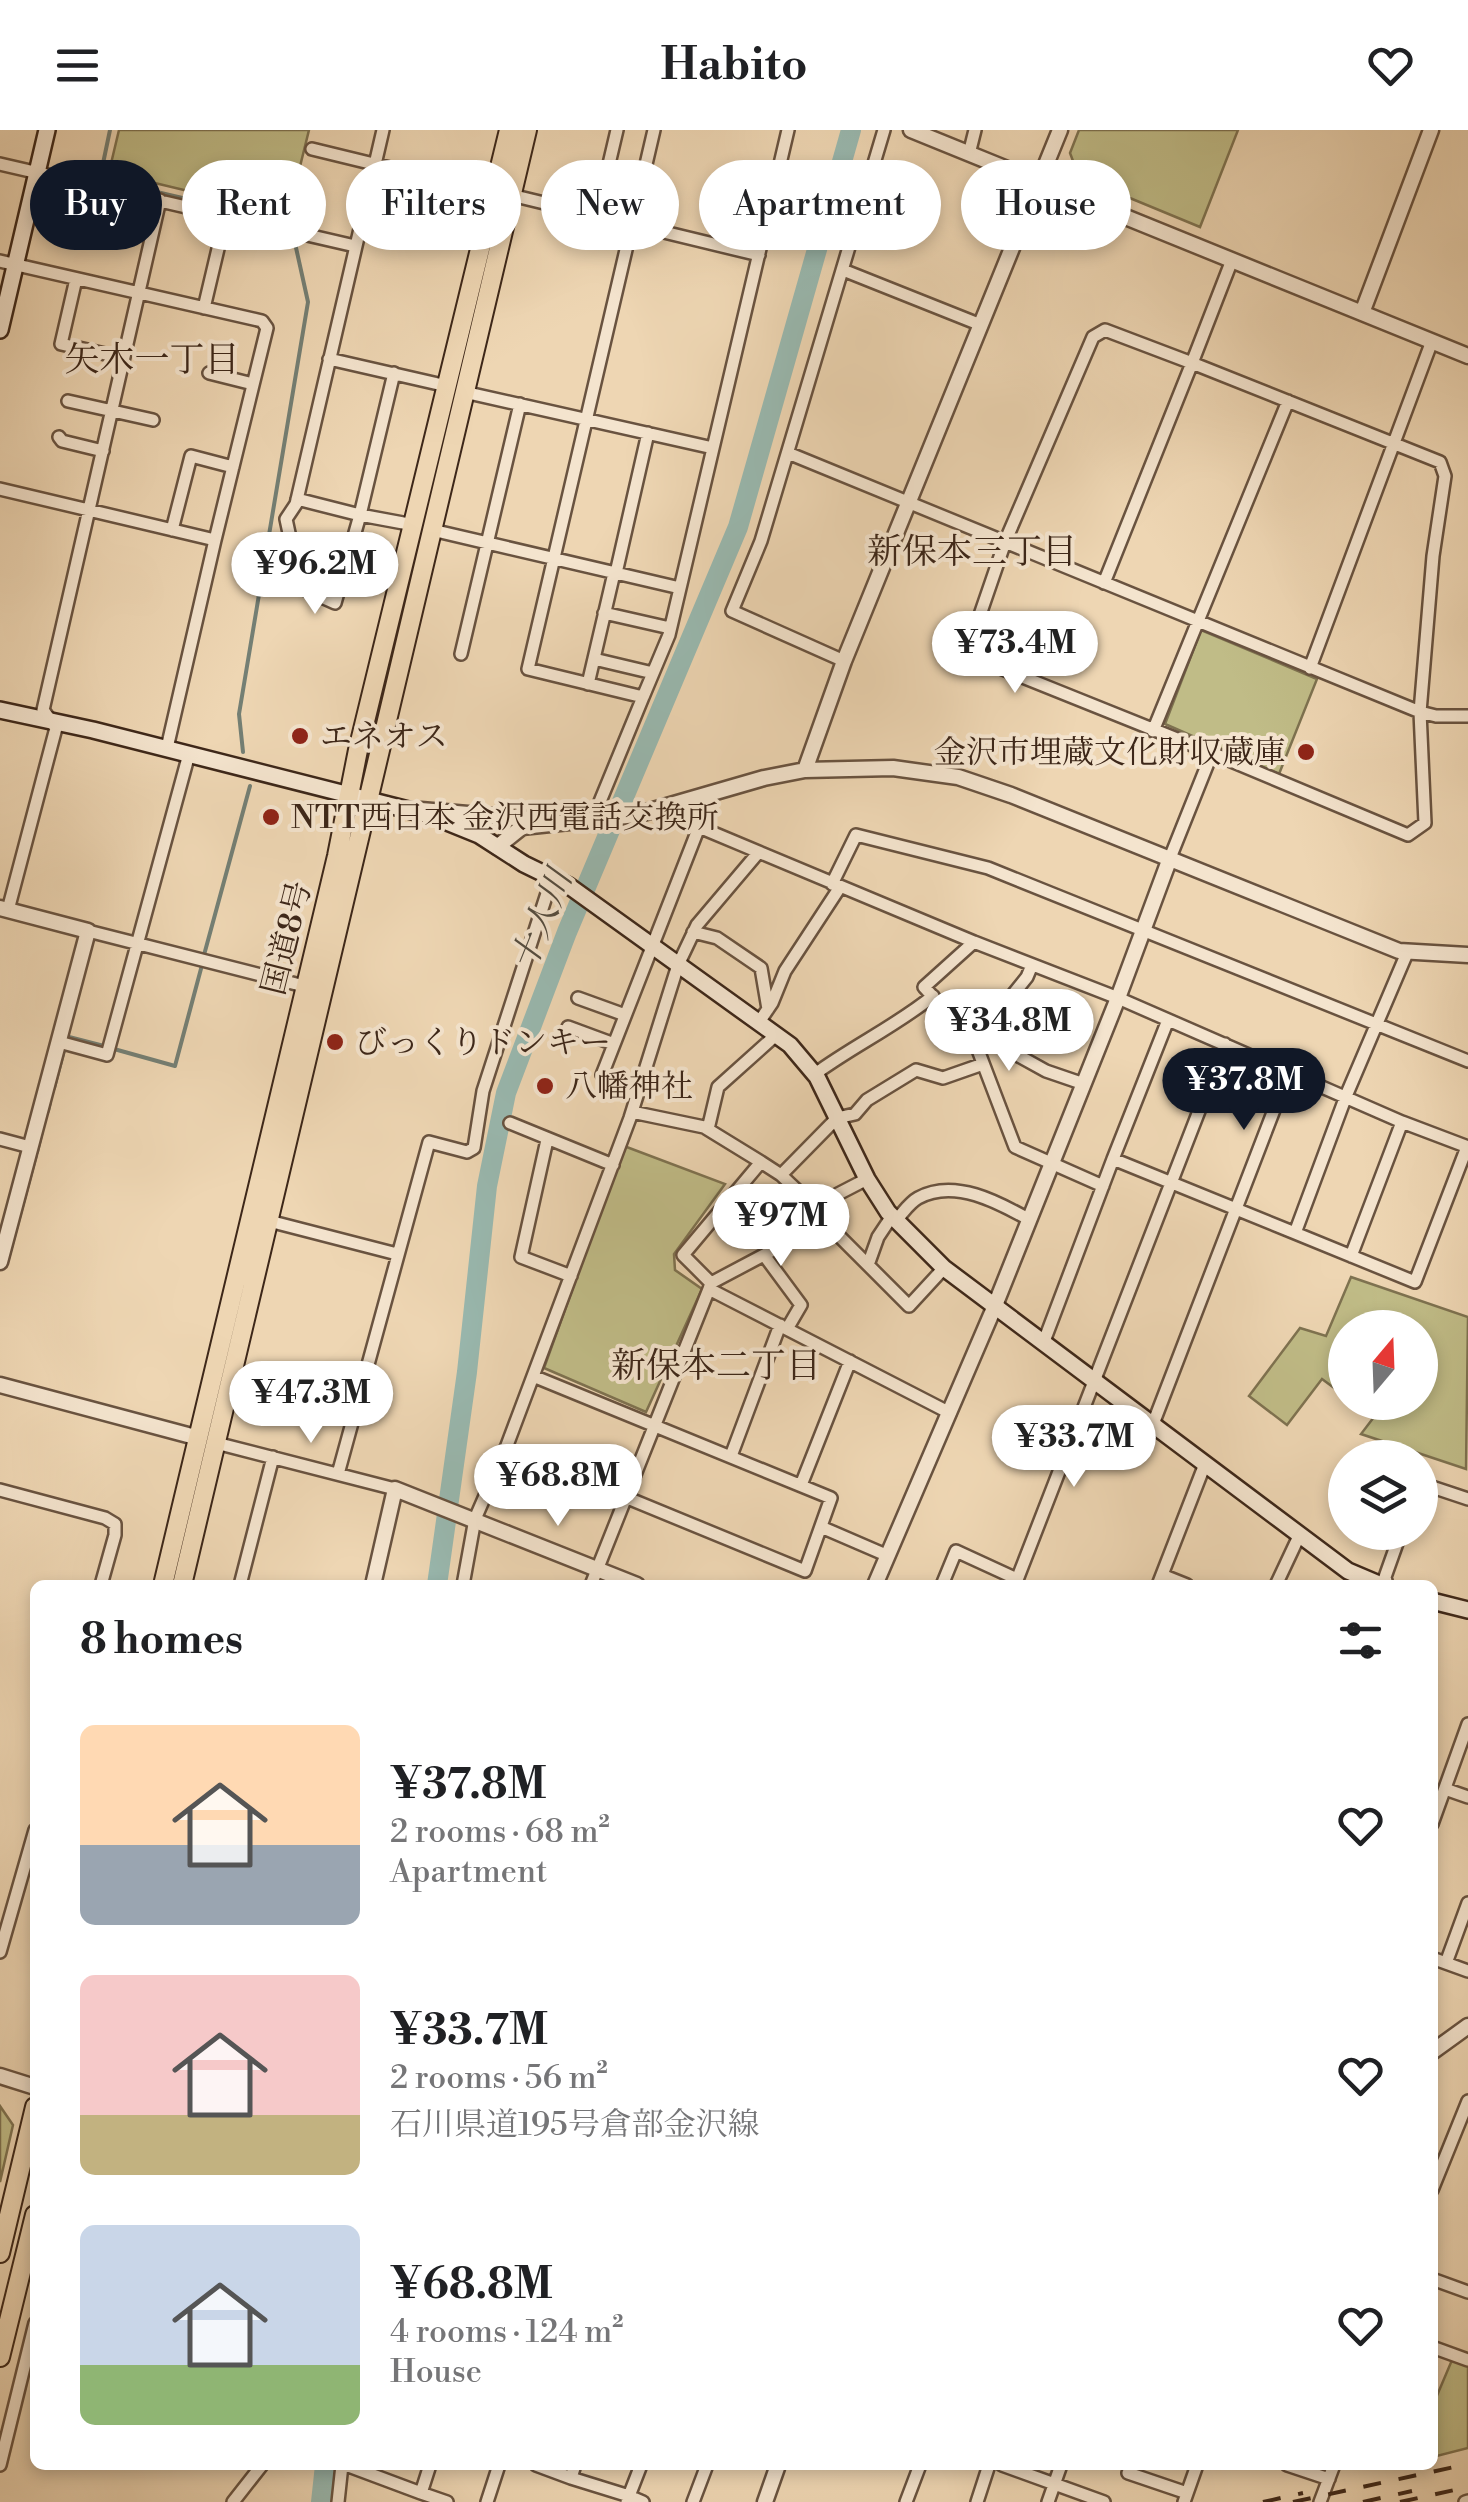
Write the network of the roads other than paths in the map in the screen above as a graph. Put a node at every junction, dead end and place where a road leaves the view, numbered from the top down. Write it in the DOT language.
graph roads {
  1 [pos="47,130"];
  2 [pos="383,130"];
  3 [pos="509,130"];
  4 [pos="527,130"];
  5 [pos="617,130"];
  6 [pos="654,130"];
  7 [pos="788,130"];
  8 [pos="884,130"];
  9 [pos="911,130"];
  10 [pos="975,130"];
  11 [pos="1060,130"];
  12 [pos="1431,130"];
  13 [pos="312,148"];
  14 [pos="969,154"];
  15 [pos="40,160"];
  16 [pos="359,160"];
  17 [pos="376,160"];
  18 [pos="506,160"];
  19 [pos="515,160"];
  20 [pos="610,160"];
  21 [pos="647,160"];
  22 [pos="984,160"];
  23 [pos="1048,160"];
  24 [pos="0,164"];
  25 [pos="30,170"];
  26 [pos="30,194"];
  27 [pos="1131,219"];
  28 [pos="679,236"];
  29 [pos="148,250"];
  30 [pos="218,250"];
  31 [pos="354,250"];
  32 [pos="489,250"];
  33 [pos="625,250"];
  34 [pos="1012,250"];
  35 [pos="760,254"];
  36 [pos="1232,260"];
  37 [pos="8,263"];
  38 [pos="842,270"];
  39 [pos="76,278"];
  40 [pos="138,293"];
  41 [pos="204,308"];
  42 [pos="1362,313"];
  43 [pos="981,326"];
  44 [pos="0,329"];
  45 [pos="1432,341"];
  46 [pos="1468,356"];
  47 [pos="123,358"];
  48 [pos="329,359"];
  49 [pos="1192,363"];
  50 [pos="209,373"];
  51 [pos="394,374"];
  52 [pos="253,384"];
  53 [pos="456,388"];
  54 [pos="68,401"];
  55 [pos="1288,401"];
  56 [pos="520,404"];
  57 [pos="112,411"];
  58 [pos="586,418"];
  59 [pos="153,420"];
  60 [pos="648,433"];
  61 [pos="58,436"];
  62 [pos="1394,443"];
  63 [pos="713,448"];
  64 [pos="103,451"];
  65 [pos="788,453"];
  66 [pos="234,467"];
  67 [pos="0,490"];
  68 [pos="297,500"];
  69 [pos="910,503"];
  70 [pos="90,510"];
  71 [pos="360,515"];
  72 [pos="423,527"];
  73 [pos="172,530"];
  74 [pos="216,540"];
  75 [pos="1006,542"];
  76 [pos="489,544"];
  77 [pos="554,558"];
  78 [pos="615,573"];
  79 [pos="1104,583"];
  80 [pos="680,588"];
  81 [pos="604,613"];
  82 [pos="1198,622"];
  83 [pos="670,628"];
  84 [pos="461,654"];
  85 [pos="594,659"];
  86 [pos="844,662"];
  87 [pos="1310,668"];
  88 [pos="653,673"];
  89 [pos="588,684"];
  90 [pos="643,697"];
  91 [pos="0,710"];
  92 [pos="1420,712"];
  93 [pos="1468,716"];
  94 [pos="50,720"];
  95 [pos="1152,731"];
  96 [pos="167,748"];
  97 [pos="1212,753"];
  98 [pos="189,754"];
  99 [pos="805,770"];
  100 [pos="358,799"];
  101 [pos="694,800"];
  102 [pos="411,809"];
  103 [pos="596,821"];
  104 [pos="554,823"];
  105 [pos="699,826"];
  106 [pos="497,847"];
  107 [pos="758,854"];
  108 [pos="1170,858"];
  109 [pos="552,878"];
  110 [pos="836,886"];
  111 [pos="4,909"];
  112 [pos="88,930"];
  113 [pos="1142,931"];
  114 [pos="693,932"];
  115 [pos="974,942"];
  116 [pos="138,943"];
  117 [pos="651,947"];
  118 [pos="1407,953"];
  119 [pos="1468,955"];
  120 [pos="678,964"];
  121 [pos="1032,965"];
  122 [pos="304,986"];
  123 [pos="933,996"];
  124 [pos="578,998"];
  125 [pos="1118,998"];
  126 [pos="625,1014"];
  127 [pos="763,1016"];
  128 [pos="1168,1020"];
  129 [pos="1375,1024"];
  130 [pos="568,1027"];
  131 [pos="776,1035"];
  132 [pos="978,1039"];
  133 [pos="58,1042"];
  134 [pos="614,1044"];
  135 [pos="1225,1044"];
  136 [pos="1468,1062"];
  137 [pos="983,1064"];
  138 [pos="1289,1071"];
  139 [pos="815,1074"];
  140 [pos="1084,1084"];
  141 [pos="637,1096"];
  142 [pos="1346,1096"];
  143 [pos="632,1112"];
  144 [pos="837,1118"];
  145 [pos="1402,1122"];
  146 [pos="510,1123"];
  147 [pos="708,1129"];
  148 [pos="0,1140"];
  149 [pos="546,1140"];
  150 [pos="30,1147"];
  151 [pos="1468,1147"];
  152 [pos="1114,1159"];
  153 [pos="761,1162"];
  154 [pos="1052,1164"];
  155 [pos="613,1165"];
  156 [pos="782,1175"];
  157 [pos="867,1179"];
  158 [pos="1172,1182"];
  159 [pos="1103,1186"];
  160 [pos="1236,1209"];
  161 [pos="819,1214"];
  162 [pos="894,1218"];
  163 [pos="6,1219"];
  164 [pos="1030,1220"];
  165 [pos="269,1222"];
  166 [pos="1295,1233"];
  167 [pos="398,1254"];
  168 [pos="764,1255"];
  169 [pos="1351,1256"];
  170 [pos="0,1262"];
  171 [pos="868,1265"];
  172 [pos="944,1268"];
  173 [pos="571,1276"];
  174 [pos="710,1286"];
  175 [pos="994,1308"];
  176 [pos="784,1327"];
  177 [pos="1043,1344"];
  178 [pos="850,1361"];
  179 [pos="534,1376"];
  180 [pos="1094,1381"];
  181 [pos="0,1385"];
  182 [pos="950,1413"];
  183 [pos="1153,1424"];
  184 [pos="652,1425"];
  185 [pos="208,1440"];
  186 [pos="506,1448"];
  187 [pos="731,1456"];
  188 [pos="272,1457"];
  189 [pos="1205,1464"];
  190 [pos="338,1474"];
  191 [pos="802,1485"];
  192 [pos="395,1489"];
  193 [pos="0,1490"];
  194 [pos="1438,1490"];
  195 [pos="625,1497"];
  196 [pos="1468,1499"];
  197 [pos="468,1516"];
  198 [pos="821,1527"];
  199 [pos="1300,1534"];
  200 [pos="1395,1550"];
  201 [pos="886,1555"];
  202 [pos="597,1568"];
  203 [pos="103,1580"];
  204 [pos="166,1580"];
  205 [pos="183,1580"];
  206 [pos="241,1580"];
  207 [pos="374,1580"];
  208 [pos="463,1580"];
  209 [pos="593,1580"];
  210 [pos="625,1580"];
  211 [pos="877,1580"];
  212 [pos="944,1580"];
  213 [pos="1012,1580"];
  214 [pos="1017,1580"];
  215 [pos="1160,1580"];
  216 [pos="1278,1580"];
  217 [pos="1371,1580"];
  218 [pos="1385,1580"];
  219 [pos="1438,1602"];
  220 [pos="1468,1610"];
  221 [pos="1468,1724"];
  222 [pos="1446,1789"];
  223 [pos="1468,1797"];
  224 [pos="1438,1809"];
  225 [pos="30,1847"];
  226 [pos="1468,1903"];
  227 [pos="0,1952"];
  228 [pos="1438,1960"];
  229 [pos="1446,1962"];
  230 [pos="1468,1971"];
  231 [pos="1468,2026"];
  232 [pos="1438,2048"];
  233 [pos="0,2076"];
  234 [pos="30,2085"];
  235 [pos="1468,2101"];
  236 [pos="30,2128"];
  237 [pos="1438,2175"];
  238 [pos="30,2235"];
  239 [pos="0,2254"];
  240 [pos="1438,2281"];
  241 [pos="1468,2292"];
  242 [pos="30,2344"];
  243 [pos="1438,2349"];
  244 [pos="0,2357"];
  245 [pos="1468,2360"];
  246 [pos="0,2465"];
  247 [pos="258,2470"];
  248 [pos="343,2470"];
  249 [pos="358,2470"];
  250 [pos="428,2470"];
  251 [pos="497,2470"];
  252 [pos="639,2470"];
  253 [pos="704,2470"];
  254 [pos="776,2470"];
  255 [pos="918,2470"];
  256 [pos="987,2470"];
  257 [pos="1016,2470"];
  258 [pos="1059,2470"];
  259 [pos="1195,2470"];
  260 [pos="1302,2470"];
  261 [pos="1332,2470"];
  262 [pos="573,2472"];
  263 [pos="1128,2472"];
  264 [pos="1329,2480"];
  265 [pos="1054,2484"];
  266 [pos="421,2492"];
  267 [pos="1185,2498"];
  268 [pos="628,2499"];
  269 [pos="232,2502"];
  270 [pos="338,2502"];
  271 [pos="448,2502"];
  272 [pos="487,2502"];
  273 [pos="644,2502"];
  274 [pos="694,2502"];
  275 [pos="765,2502"];
  276 [pos="906,2502"];
  277 [pos="976,2502"];
  278 [pos="1048,2502"];
  279 [pos="1104,2502"];
  280 [pos="1320,2502"];
  1 -- 15 [label="main road"];
  2 -- 17 [label="street"];
  3 -- 18 [label="highway, 国道8号"];
  4 -- 19 [label="highway, 国道8号"];
  5 -- 20 [label="street"];
  6 -- 21 [label="street"];
  7 -- 35 [label="street"];
  8 -- 38 [label="street"];
  9 -- 14 [label="street"];
  10 -- 14 [label="street"];
  11 -- 23 [label="street"];
  12 -- 42 [label="street"];
  13 -- 16 [label="street"];
  14 -- 22 [label="street"];
  24 -- 25 [label="street"];
  26 -- 37 [label="main road"];
  27 -- 36 [label="street"];
  28 -- 35 [label="street"];
  29 -- 40 [label="street"];
  30 -- 41 [label="street"];
  31 -- 48 [label="street"];
  32 -- 53 [label="highway, 国道8号"];
  33 -- 58 [label="street"];
  34 -- 43 [label="street"];
  35 -- 63 [label="street"];
  36 -- 42 [label="street"];
  36 -- 49 [label="street"];
  37 -- 39 [label="street"];
  37 -- 44 [label="main road"];
  38 -- 43 [label="street"];
  38 -- 65 [label="street"];
  39 -- 40 [label="street"];
  39 -- 47 [label="street"];
  40 -- 41 [label="street"];
  40 -- 47 [label="street"];
  41 -- 52 [label="street"];
  42 -- 45 [label="street"];
  43 -- 69 [label="street"];
  45 -- 46 [label="street"];
  45 -- 62 [label="street"];
  47 -- 57 [label="street"];
  48 -- 51 [label="street"];
  48 -- 68 [label="street"];
  49 -- 55 [label="street"];
  49 -- 75 [label="street"];
  49 -- 79 [label="street"];
  50 -- 52 [label="street"];
  51 -- 53 [label="street"];
  51 -- 71 [label="street"];
  52 -- 66 [label="street"];
  53 -- 56 [label="street"];
  53 -- 72 [label="highway, 国道8号"];
  54 -- 57 [label="street"];
  55 -- 62 [label="street"];
  55 -- 82 [label="street"];
  56 -- 58 [label="street"];
  56 -- 76 [label="street"];
  57 -- 59 [label="street"];
  57 -- 64 [label="street"];
  58 -- 60 [label="street"];
  58 -- 77 [label="street"];
  60 -- 63 [label="street"];
  60 -- 78 [label="street"];
  61 -- 64 [label="street"];
  62 -- 87 [label="street"];
  62 -- 92 [label="street"];
  63 -- 80 [label="street"];
  64 -- 70 [label="street"];
  65 -- 69 [label="street"];
  65 -- 86 [label="street"];
  66 -- 73 [label="street"];
  66 -- 74 [label="street"];
  67 -- 70 [label="street"];
  68 -- 71 [label="street"];
  68 -- 71 [label="street"];
  69 -- 75 [label="street"];
  69 -- 86 [label="street"];
  70 -- 73 [label="street"];
  70 -- 94 [label="street"];
  71 -- 72 [label="street"];
  72 -- 76 [label="street"];
  72 -- 100 [label="highway, 国道8号"];
  73 -- 74 [label="street"];
  74 -- 96 [label="street"];
  75 -- 79 [label="street"];
  75 -- 95 [label="street"];
  76 -- 77 [label="street"];
  76 -- 84 [label="street"];
  77 -- 78 [label="street"];
  77 -- 89 [label="street"];
  78 -- 80 [label="street"];
  78 -- 81 [label="street"];
  79 -- 82 [label="street"];
  80 -- 83 [label="street"];
  81 -- 83 [label="street"];
  81 -- 85 [label="street"];
  82 -- 87 [label="street"];
  82 -- 95 [label="street"];
  83 -- 88 [label="street"];
  85 -- 88 [label="street"];
  85 -- 89 [label="street"];
  86 -- 99 [label="street"];
  87 -- 92 [label="street"];
  88 -- 90 [label="street"];
  89 -- 90 [label="street"];
  90 -- 103 [label="street"];
  91 -- 94 [label="main road"];
  92 -- 93 [label="street"];
  92 -- 97 [label="street"];
  94 -- 96 [label="main road"];
  94 -- 111 [label="street"];
  95 -- 97 [label="street"];
  96 -- 98 [label="main road"];
  97 -- 108 [label="street"];
  98 -- 100 [label="main road"];
  98 -- 116 [label="street"];
  99 -- 101 [label="street"];
  99 -- 108 [label="street"];
  100 -- 102 [label="main road"];
  100 -- 122 [label="highway, 国道8号"];
  100 -- 165 [label="highway, 国道8号"];
  101 -- 103 [label="street"];
  101 -- 105 [label="street"];
  102 -- 104 [label="street"];
  102 -- 106 [label="main road"];
  103 -- 104 [label="street"];
  104 -- 106 [label="street"];
  105 -- 107 [label="street"];
  105 -- 117 [label="street"];
  106 -- 109 [label="main road"];
  107 -- 110 [label="street"];
  107 -- 114 [label="street"];
  108 -- 113 [label="street"];
  108 -- 118 [label="street"];
  109 -- 117 [label="main road"];
  109 -- 167 [label="street"];
  110 -- 113 [label="street"];
  110 -- 115 [label="street"];
  110 -- 127 [label="street"];
  111 -- 112 [label="street"];
  112 -- 116 [label="street"];
  112 -- 133 [label="street"];
  113 -- 125 [label="street"];
  113 -- 129 [label="street"];
  114 -- 120 [label="street"];
  114 -- 127 [label="street"];
  115 -- 121 [label="street"];
  115 -- 123 [label="street"];
  116 -- 122 [label="street"];
  116 -- 133 [label="street"];
  117 -- 120 [label="main road"];
  117 -- 126 [label="street"];
  118 -- 119 [label="street"];
  118 -- 129 [label="street"];
  120 -- 127 [label="main road"];
  120 -- 141 [label="street"];
  121 -- 125 [label="street"];
  121 -- 132 [label="street"];
  122 -- 185 [label="highway, 国道8号"];
  123 -- 132 [label="street"];
  123 -- 139 [label="street"];
  124 -- 126 [label="street"];
  125 -- 128 [label="street"];
  125 -- 140 [label="street"];
  126 -- 134 [label="street"];
  127 -- 131 [label="main road"];
  128 -- 135 [label="street"];
  128 -- 152 [label="street"];
  129 -- 136 [label="street"];
  129 -- 142 [label="street"];
  130 -- 134 [label="street"];
  131 -- 139 [label="main road"];
  131 -- 147 [label="street"];
  132 -- 137 [label="street"];
  132 -- 140 [label="street"];
  133 -- 150 [label="street"];
  134 -- 141 [label="street"];
  135 -- 138 [label="street"];
  135 -- 158 [label="street"];
  137 -- 144 [label="street"];
  137 -- 154 [label="street"];
  138 -- 142 [label="street"];
  138 -- 160 [label="street"];
  139 -- 144 [label="main road"];
  140 -- 154 [label="street"];
  141 -- 143 [label="street"];
  142 -- 145 [label="street"];
  142 -- 166 [label="street"];
  143 -- 147 [label="street"];
  143 -- 155 [label="street"];
  144 -- 156 [label="street"];
  144 -- 157 [label="main road"];
  145 -- 151 [label="street"];
  145 -- 169 [label="street"];
  146 -- 149 [label="street"];
  147 -- 153 [label="street"];
  148 -- 150 [label="street"];
  149 -- 155 [label="street"];
  149 -- 173 [label="street"];
  150 -- 163 [label="street"];
  151 -- 169 [label="street"];
  152 -- 158 [label="street"];
  152 -- 159 [label="street"];
  153 -- 156 [label="street"];
  153 -- 174 [label="street"];
  154 -- 159 [label="street"];
  154 -- 164 [label="street"];
  155 -- 173 [label="street"];
  156 -- 161 [label="street"];
  157 -- 161 [label="street"];
  157 -- 162 [label="main road"];
  158 -- 160 [label="street"];
  158 -- 180 [label="street"];
  159 -- 177 [label="street"];
  160 -- 166 [label="street"];
  160 -- 183 [label="street"];
  161 -- 168 [label="street"];
  161 -- 171 [label="street"];
  162 -- 164 [label="street"];
  162 -- 171 [label="street"];
  162 -- 172 [label="main road"];
  163 -- 170 [label="street"];
  164 -- 175 [label="street"];
  165 -- 167 [label="street"];
  165 -- 185 [label="highway, 国道8号"];
  166 -- 169 [label="street"];
  167 -- 190 [label="street"];
  168 -- 174 [label="street"];
  168 -- 176 [label="street"];
  171 -- 172 [label="street"];
  172 -- 175 [label="main road"];
  173 -- 179 [label="street"];
  174 -- 176 [label="street"];
  174 -- 184 [label="street"];
  175 -- 177 [label="main road"];
  175 -- 182 [label="street"];
  176 -- 178 [label="street"];
  176 -- 187 [label="street"];
  177 -- 180 [label="main road"];
  178 -- 182 [label="street"];
  178 -- 191 [label="street"];
  179 -- 184 [label="street"];
  179 -- 186 [label="street"];
  180 -- 183 [label="main road"];
  180 -- 214 [label="street"];
  181 -- 185 [label="street"];
  182 -- 201 [label="street"];
  183 -- 189 [label="main road"];
  184 -- 187 [label="street"];
  184 -- 195 [label="street"];
  185 -- 188 [label="street"];
  185 -- 204 [label="highway, 国道8号"];
  185 -- 205 [label="highway, 国道8号"];
  186 -- 195 [label="street"];
  186 -- 197 [label="street"];
  187 -- 191 [label="street"];
  188 -- 190 [label="street"];
  188 -- 206 [label="street"];
  189 -- 199 [label="main road"];
  189 -- 215 [label="street"];
  190 -- 192 [label="street"];
  191 -- 198 [label="street"];
  192 -- 197 [label="street"];
  192 -- 207 [label="street"];
  193 -- 203 [label="street"];
  194 -- 196 [label="street"];
  195 -- 198 [label="street"];
  195 -- 202 [label="street"];
  197 -- 202 [label="street"];
  197 -- 208 [label="street"];
  198 -- 201 [label="street"];
  199 -- 216 [label="street"];
  199 -- 217 [label="main road"];
  200 -- 218 [label="street"];
  201 -- 211 [label="street"];
  202 -- 209 [label="street"];
  202 -- 210 [label="street"];
  212 -- 213 [label="street"];
  219 -- 220 [label="main road"];
  221 -- 222 [label="street"];
  222 -- 223 [label="street"];
  222 -- 224 [label="street"];
  225 -- 227 [label="street"];
  226 -- 229 [label="street"];
  228 -- 229 [label="street"];
  229 -- 230 [label="street"];
  231 -- 232 [label="street"];
  233 -- 234 [label="street"];
  235 -- 237 [label="street"];
  236 -- 239 [label="highway"];
  238 -- 244 [label="highway"];
  240 -- 241 [label="street"];
  242 -- 246 [label="street"];
  243 -- 245 [label="street"];
  247 -- 269 [label="street"];
  248 -- 270 [label="street"];
  249 -- 266 [label="street"];
  250 -- 266 [label="street"];
  251 -- 272 [label="street"];
  252 -- 268 [label="street"];
  253 -- 274 [label="street"];
  254 -- 275 [label="street"];
  255 -- 276 [label="street"];
  256 -- 277 [label="street"];
  257 -- 265 [label="street"];
  258 -- 265 [label="street"];
  259 -- 267 [label="street"];
  260 -- 264 [label="street"];
  261 -- 264 [label="street"];
  262 -- 268 [label="street"];
  263 -- 267 [label="street"];
  264 -- 280 [label="street"];
  265 -- 278 [label="street"];
  265 -- 279 [label="street"];
  266 -- 271 [label="street"];
  268 -- 273 [label="street"];
}
